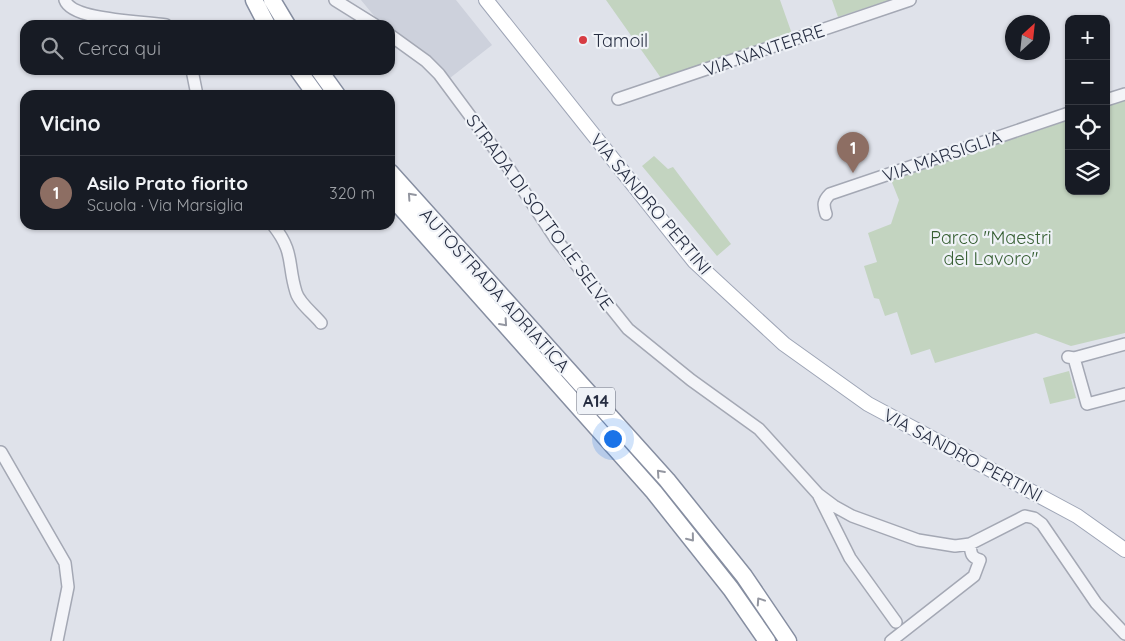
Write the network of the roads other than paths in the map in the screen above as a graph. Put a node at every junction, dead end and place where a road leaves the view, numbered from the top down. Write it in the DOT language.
graph roads {
  1 [pos="65,0"];
  2 [pos="254,0"];
  3 [pos="272,0"];
  4 [pos="335,0"];
  5 [pos="486,0"];
  6 [pos="495,0"];
  7 [pos="910,0"];
  8 [pos="124,20"];
  9 [pos="264,20"];
  10 [pos="284,20"];
  11 [pos="367,20"];
  12 [pos="395,39"];
  13 [pos="193,75"];
  14 [pos="302,75"];
  15 [pos="323,75"];
  16 [pos="196,90"];
  17 [pos="312,90"];
  18 [pos="333,90"];
  19 [pos="1125,94"];
  20 [pos="618,99"];
  21 [pos="1110,99"];
  22 [pos="1065,114"];
  23 [pos="395,178"];
  24 [pos="395,201"];
  25 [pos="824,210"];
  26 [pos="278,230"];
  27 [pos="321,323"];
  28 [pos="1125,344"];
  29 [pos="1125,394"];
  30 [pos="1,452"];
  31 [pos="818,494"];
  32 [pos="834,506"];
  33 [pos="833,527"];
  34 [pos="1125,540"];
  35 [pos="970,544"];
  36 [pos="1125,550"];
  37 [pos="896,622"];
  38 [pos="1123,631"];
  39 [pos="57,641"];
  40 [pos="768,641"];
  41 [pos="788,641"];
  42 [pos="891,641"];
  1 -- 8 [label="street"];
  2 -- 9 [label="highway"];
  3 -- 10 [label="highway"];
  4 -- 11 [label="street"];
  5 -- 36 [label="main road, VIA SANDRO PERTINI"];
  6 -- 34 [label="main road, VIA SANDRO PERTINI"];
  7 -- 20 [label="street, VIA NANTERRE"];
  12 -- 31 [label="street, STRADA DI SOTTO LE SELVE"];
  13 -- 16 [label="street"];
  14 -- 17 [label="highway"];
  15 -- 18 [label="highway"];
  19 -- 21 [label="street"];
  22 -- 25 [label="street, VIA MARSIGLIA"];
  41 -- 23 [label="highway, AUTOSTRADA ADRIATICA / A14, one-way"];
  24 -- 40 [label="highway, AUTOSTRADA ADRIATICA / A14, one-way"];
  26 -- 27 [label="street"];
  28 -- 29 [label="street"];
  30 -- 39 [label="street"];
  31 -- 32 [label="street, STRADA DI SOTTO LE SELVE"];
  31 -- 33 [label="street"];
  32 -- 33 [label="street"];
  32 -- 35 [label="street, STRADA DI SOTTO LE SELVE"];
  33 -- 37 [label="street"];
  35 -- 38 [label="street, STRADA DI SOTTO LE SELVE"];
  35 -- 42 [label="street"];
}
